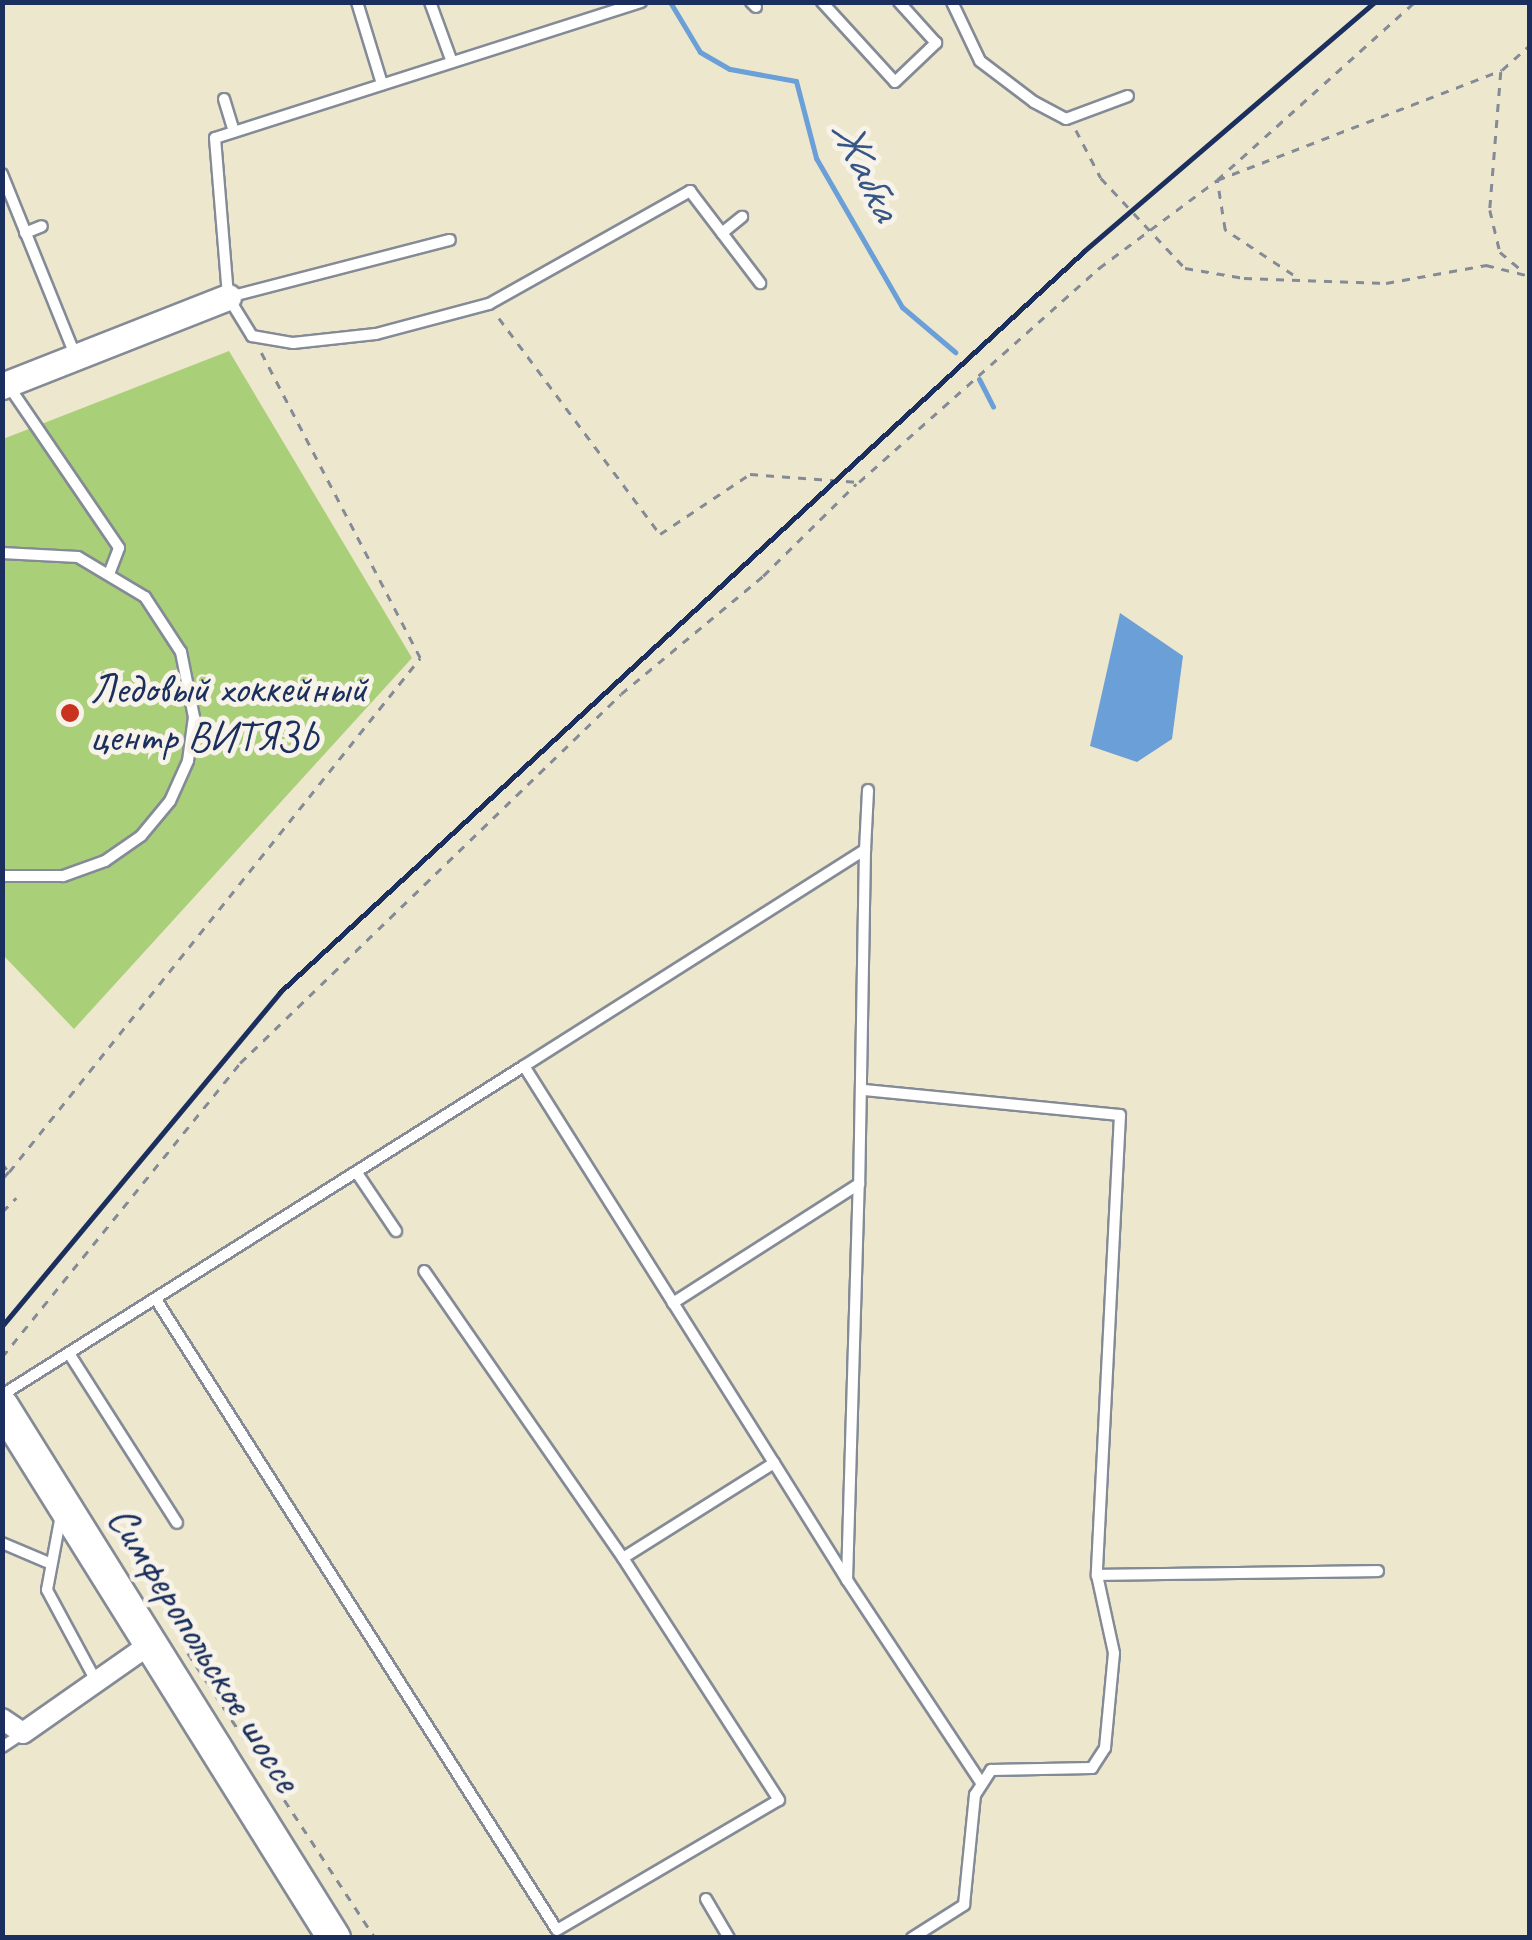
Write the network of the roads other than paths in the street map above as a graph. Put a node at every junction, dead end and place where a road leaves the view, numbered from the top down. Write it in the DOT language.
graph roads {
  1 [pos="356,2"];
  2 [pos="430,2"];
  3 [pos="641,2"];
  4 [pos="822,2"];
  5 [pos="899,2"];
  6 [pos="952,2"];
  7 [pos="452,62"];
  8 [pos="382,84"];
  9 [pos="1128,96"];
  10 [pos="224,99"];
  11 [pos="234,131"];
  12 [pos="2,174"];
  13 [pos="742,217"];
  14 [pos="42,226"];
  15 [pos="26,232"];
  16 [pos="722,232"];
  17 [pos="450,240"];
  18 [pos="760,282"];
  19 [pos="228,297"];
  20 [pos="75,356"];
  21 [pos="5,385"];
  22 [pos="2,553"];
  23 [pos="110,570"];
  24 [pos="868,790"];
  25 [pos="865,850"];
  26 [pos="2,876"];
  27 [pos="524,1066"];
  28 [pos="864,1090"];
  29 [pos="357,1173"];
  30 [pos="858,1184"];
  31 [pos="396,1231"];
  32 [pos="424,1271"];
  33 [pos="158,1302"];
  34 [pos="673,1303"];
  35 [pos="70,1354"];
  36 [pos="4,1408"];
  37 [pos="774,1463"];
  38 [pos="64,1505"];
  39 [pos="177,1524"];
  40 [pos="2,1543"];
  41 [pos="623,1558"];
  42 [pos="48,1562"];
  43 [pos="1378,1571"];
  44 [pos="1098,1575"];
  45 [pos="848,1580"];
  46 [pos="164,1641"];
  47 [pos="96,1681"];
  48 [pos="2,1720"];
  49 [pos="23,1733"];
  50 [pos="2,1747"];
  51 [pos="980,1781"];
  52 [pos="706,1898"];
  53 [pos="334,1938"];
  54 [pos="729,1938"];
  55 [pos="912,1938"];
  1 -- 8 [label="lane"];
  2 -- 7 [label="lane"];
  3 -- 7 [label="lane"];
  4 -- 5 [label="lane"];
  6 -- 9 [label="lane"];
  7 -- 8 [label="lane"];
  8 -- 11 [label="lane"];
  10 -- 11 [label="lane"];
  11 -- 19 [label="lane"];
  12 -- 15 [label="lane"];
  13 -- 16 [label="lane"];
  14 -- 15 [label="lane"];
  15 -- 20 [label="lane"];
  16 -- 18 [label="lane"];
  16 -- 19 [label="lane"];
  17 -- 19 [label="lane"];
  19 -- 20 [label="street"];
  20 -- 21 [label="street"];
  21 -- 23 [label="lane"];
  22 -- 23 [label="lane"];
  23 -- 26 [label="lane"];
  24 -- 25 [label="lane"];
  25 -- 27 [label="lane"];
  25 -- 28 [label="lane"];
  27 -- 29 [label="lane"];
  27 -- 34 [label="lane"];
  28 -- 30 [label="lane"];
  28 -- 44 [label="lane"];
  29 -- 31 [label="lane"];
  29 -- 33 [label="lane"];
  30 -- 34 [label="lane"];
  30 -- 45 [label="lane"];
  32 -- 41 [label="lane"];
  33 -- 35 [label="lane"];
  33 -- 41 [label="lane"];
  34 -- 37 [label="lane"];
  35 -- 36 [label="lane"];
  35 -- 39 [label="lane"];
  36 -- 38 [label="main road, Симферопольское шоссе"];
  37 -- 41 [label="lane"];
  37 -- 45 [label="lane"];
  38 -- 42 [label="lane"];
  38 -- 46 [label="main road, Симферопольское шоссе"];
  40 -- 42 [label="lane"];
  42 -- 47 [label="lane"];
  43 -- 44 [label="lane"];
  44 -- 51 [label="lane"];
  45 -- 51 [label="lane"];
  46 -- 47 [label="street"];
  46 -- 53 [label="main road, Симферопольское шоссе"];
  47 -- 49 [label="street"];
  48 -- 49 [label="street"];
  49 -- 50 [label="lane"];
  51 -- 55 [label="lane"];
  52 -- 54 [label="lane"];
}
